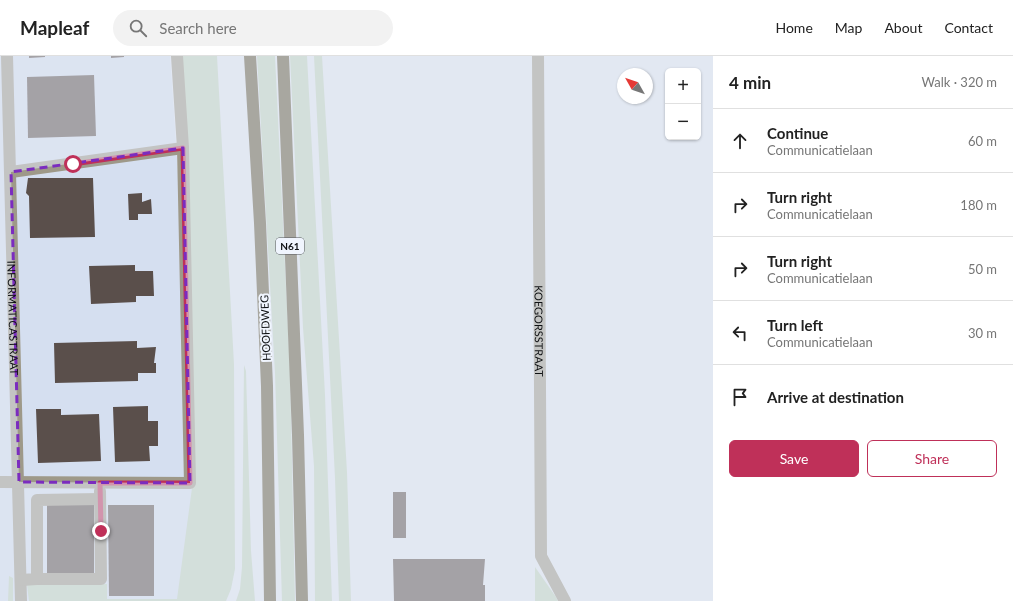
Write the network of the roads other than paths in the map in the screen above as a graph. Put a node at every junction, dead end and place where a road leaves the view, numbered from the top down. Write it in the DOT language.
graph roads {
  1 [pos="7,56"];
  2 [pos="176,56"];
  3 [pos="250,56"];
  4 [pos="283,56"];
  5 [pos="538,56"];
  6 [pos="183,148"];
  7 [pos="10,172"];
  8 [pos="0,482"];
  9 [pos="19,482"];
  10 [pos="100,483"];
  11 [pos="100,499"];
  12 [pos="21,580"];
  13 [pos="38,580"];
  14 [pos="21,601"];
  15 [pos="270,601"];
  16 [pos="302,601"];
  17 [pos="565,601"];
  1 -- 7 [label="street, INFORMATICASTRAAT"];
  2 -- 6 [label="street"];
  3 -- 15 [label="main road, HOOFDWEG / N61"];
  4 -- 16 [label="main road, N61"];
  5 -- 17 [label="street, KOEGORSSTRAAT"];
  6 -- 7 [label="street"];
  6 -- 10 [label="street"];
  7 -- 9 [label="street, INFORMATICASTRAAT"];
  8 -- 9 [label="street"];
  9 -- 10 [label="street"];
  9 -- 12 [label="street, INFORMATICASTRAAT"];
  10 -- 11 [label="street"];
  11 -- 13 [label="street"];
  11 -- 13 [label="street"];
  12 -- 13 [label="street"];
  12 -- 14 [label="street, INFORMATICASTRAAT"];
}
